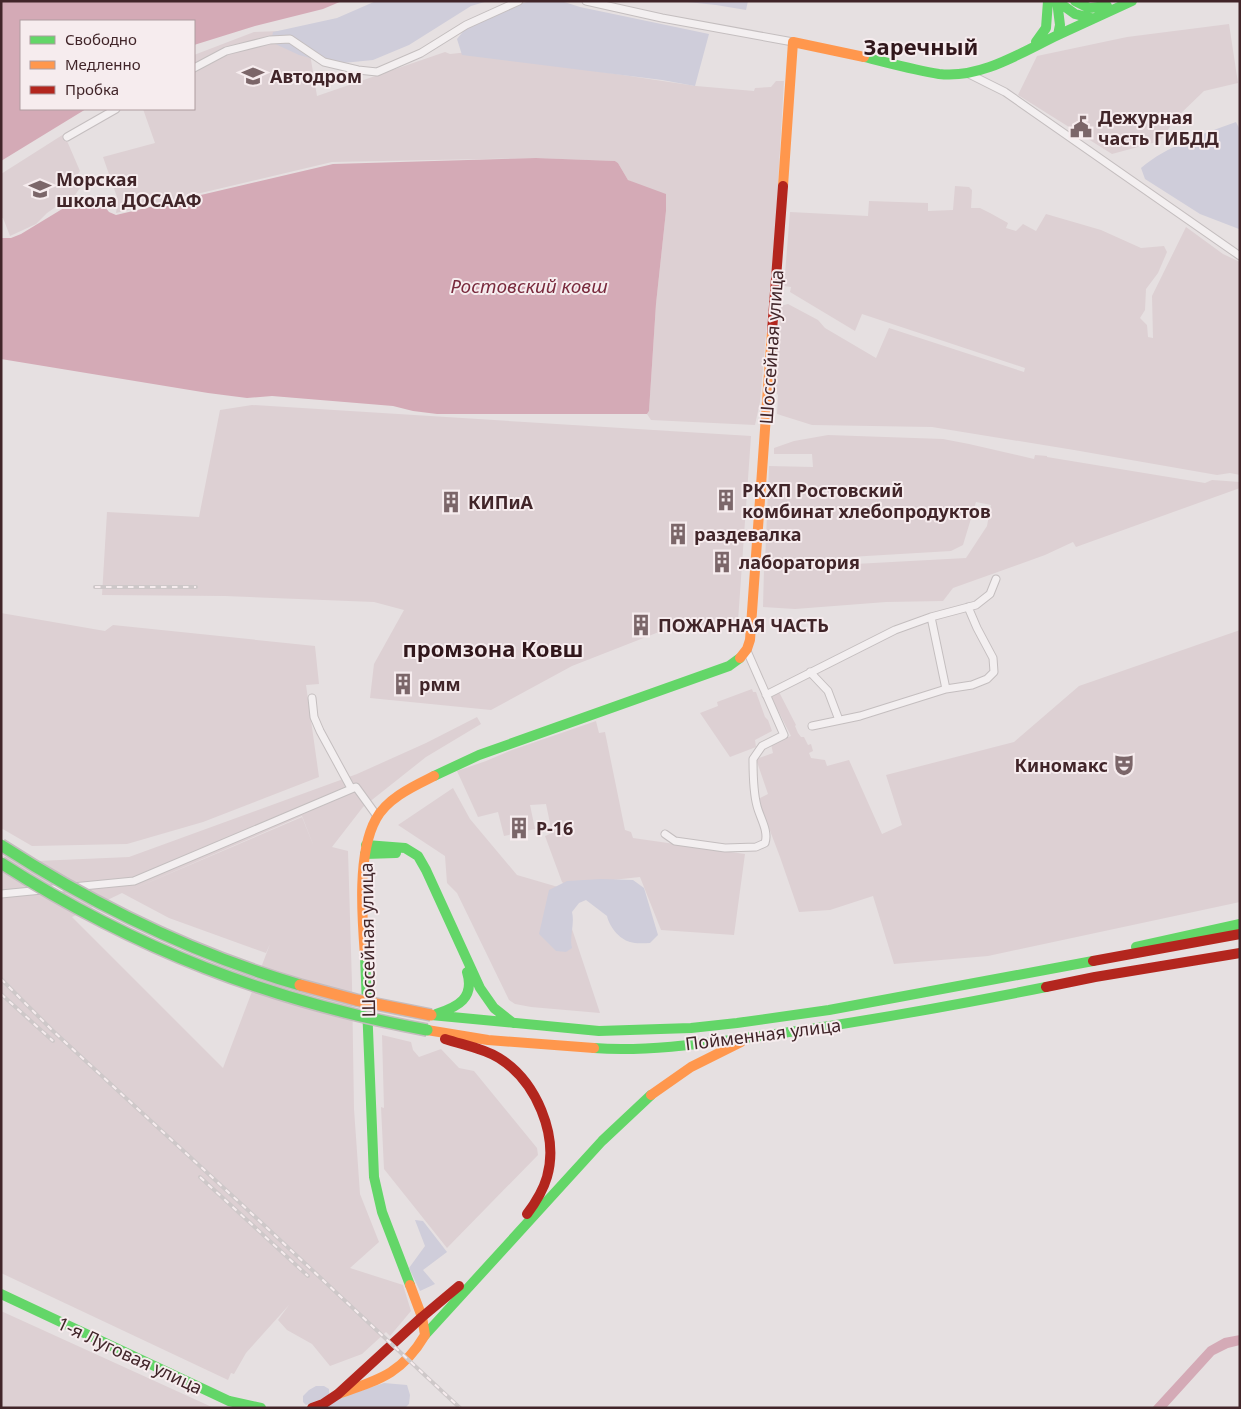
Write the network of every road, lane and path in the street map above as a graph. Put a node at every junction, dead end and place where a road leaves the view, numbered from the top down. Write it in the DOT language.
graph roads {
  1 [pos="519,1"];
  2 [pos="586,1"];
  3 [pos="1075,1"];
  4 [pos="1132,1"];
  5 [pos="1055,2"];
  6 [pos="1112,4"];
  7 [pos="1092,18"];
  8 [pos="1058,35"];
  9 [pos="793,42"];
  10 [pos="1030,48"];
  11 [pos="195,68"];
  12 [pos="967,73"];
  13 [pos="114,110"];
  14 [pos="67,137"];
  15 [pos="1240,256"];
  16 [pos="996,579"];
  17 [pos="968,606"];
  18 [pos="931,617"];
  19 [pos="747,651"];
  20 [pos="810,672"];
  21 [pos="946,688"];
  22 [pos="766,694"];
  23 [pos="312,698"];
  24 [pos="839,720"];
  25 [pos="812,726"];
  26 [pos="353,787"];
  27 [pos="377,816"];
  28 [pos="666,834"];
  29 [pos="1,845"];
  30 [pos="366,850"];
  31 [pos="1,864"];
  32 [pos="1,894"];
  33 [pos="1240,924"];
  34 [pos="1240,934"];
  35 [pos="1240,954"];
  36 [pos="1084,962"];
  37 [pos="431,1015"];
  38 [pos="514,1024"];
  39 [pos="429,1030"];
  40 [pos="789,1032"];
  41 [pos="1,1294"];
  42 [pos="422,1317"];
  43 [pos="440,1318"];
  44 [pos="426,1335"];
  45 [pos="338,1394"];
  46 [pos="226,1404"];
  47 [pos="261,1408"];
  48 [pos="312,1408"];
  1 -- 11 [label="street"];
  2 -- 9 [label="street"];
  3 -- 6 [label="main road"];
  4 -- 7 [label="main road"];
  5 -- 7 [label="main road"];
  5 -- 8 [label="main road"];
  5 -- 10 [label="main road"];
  6 -- 7 [label="main road"];
  7 -- 8 [label="main road"];
  8 -- 10 [label="main road"];
  9 -- 12 [label="main road"];
  9 -- 19 [label="main road, Шоссейная улица"];
  10 -- 12 [label="main road"];
  12 -- 15 [label="street"];
  13 -- 14 [label="street"];
  16 -- 17 [label="street"];
  17 -- 18 [label="street"];
  17 -- 21 [label="street"];
  18 -- 20 [label="street"];
  18 -- 21 [label="street"];
  19 -- 22 [label="street"];
  19 -- 27 [label="main road, Шоссейная улица"];
  20 -- 22 [label="street"];
  20 -- 24 [label="street"];
  21 -- 24 [label="street"];
  22 -- 28 [label="street"];
  23 -- 26 [label="street"];
  24 -- 25 [label="street"];
  26 -- 27 [label="street"];
  26 -- 32 [label="street"];
  27 -- 30 [label="main road, Шоссейная улица"];
  29 -- 37 [label="main road, Пойменная улица, bridge"];
  30 -- 37 [label="main road"];
  30 -- 38 [label="main road"];
  30 -- 42 [label="main road, Шоссейная улица"];
  31 -- 39 [label="main road, bridge"];
  33 -- 36 [label="main road"];
  34 -- 36 [label="main road"];
  35 -- 40 [label="main road, Пойменная улица"];
  36 -- 38 [label="main road, Пойменная улица"];
  37 -- 38 [label="main road, Пойменная улица"];
  39 -- 40 [label="main road, Пойменная улица"];
  39 -- 42 [label="main road"];
  40 -- 43 [label="main road"];
  41 -- 46 [label="main road, 1-я Луговая улица"];
  42 -- 43 [label="main road"];
  42 -- 44 [label="main road"];
  42 -- 45 [label="main road"];
  43 -- 44 [label="main road"];
  44 -- 45 [label="main road"];
  45 -- 48 [label="main road"];
  46 -- 47 [label="main road, 1-я Луговая улица"];
}
